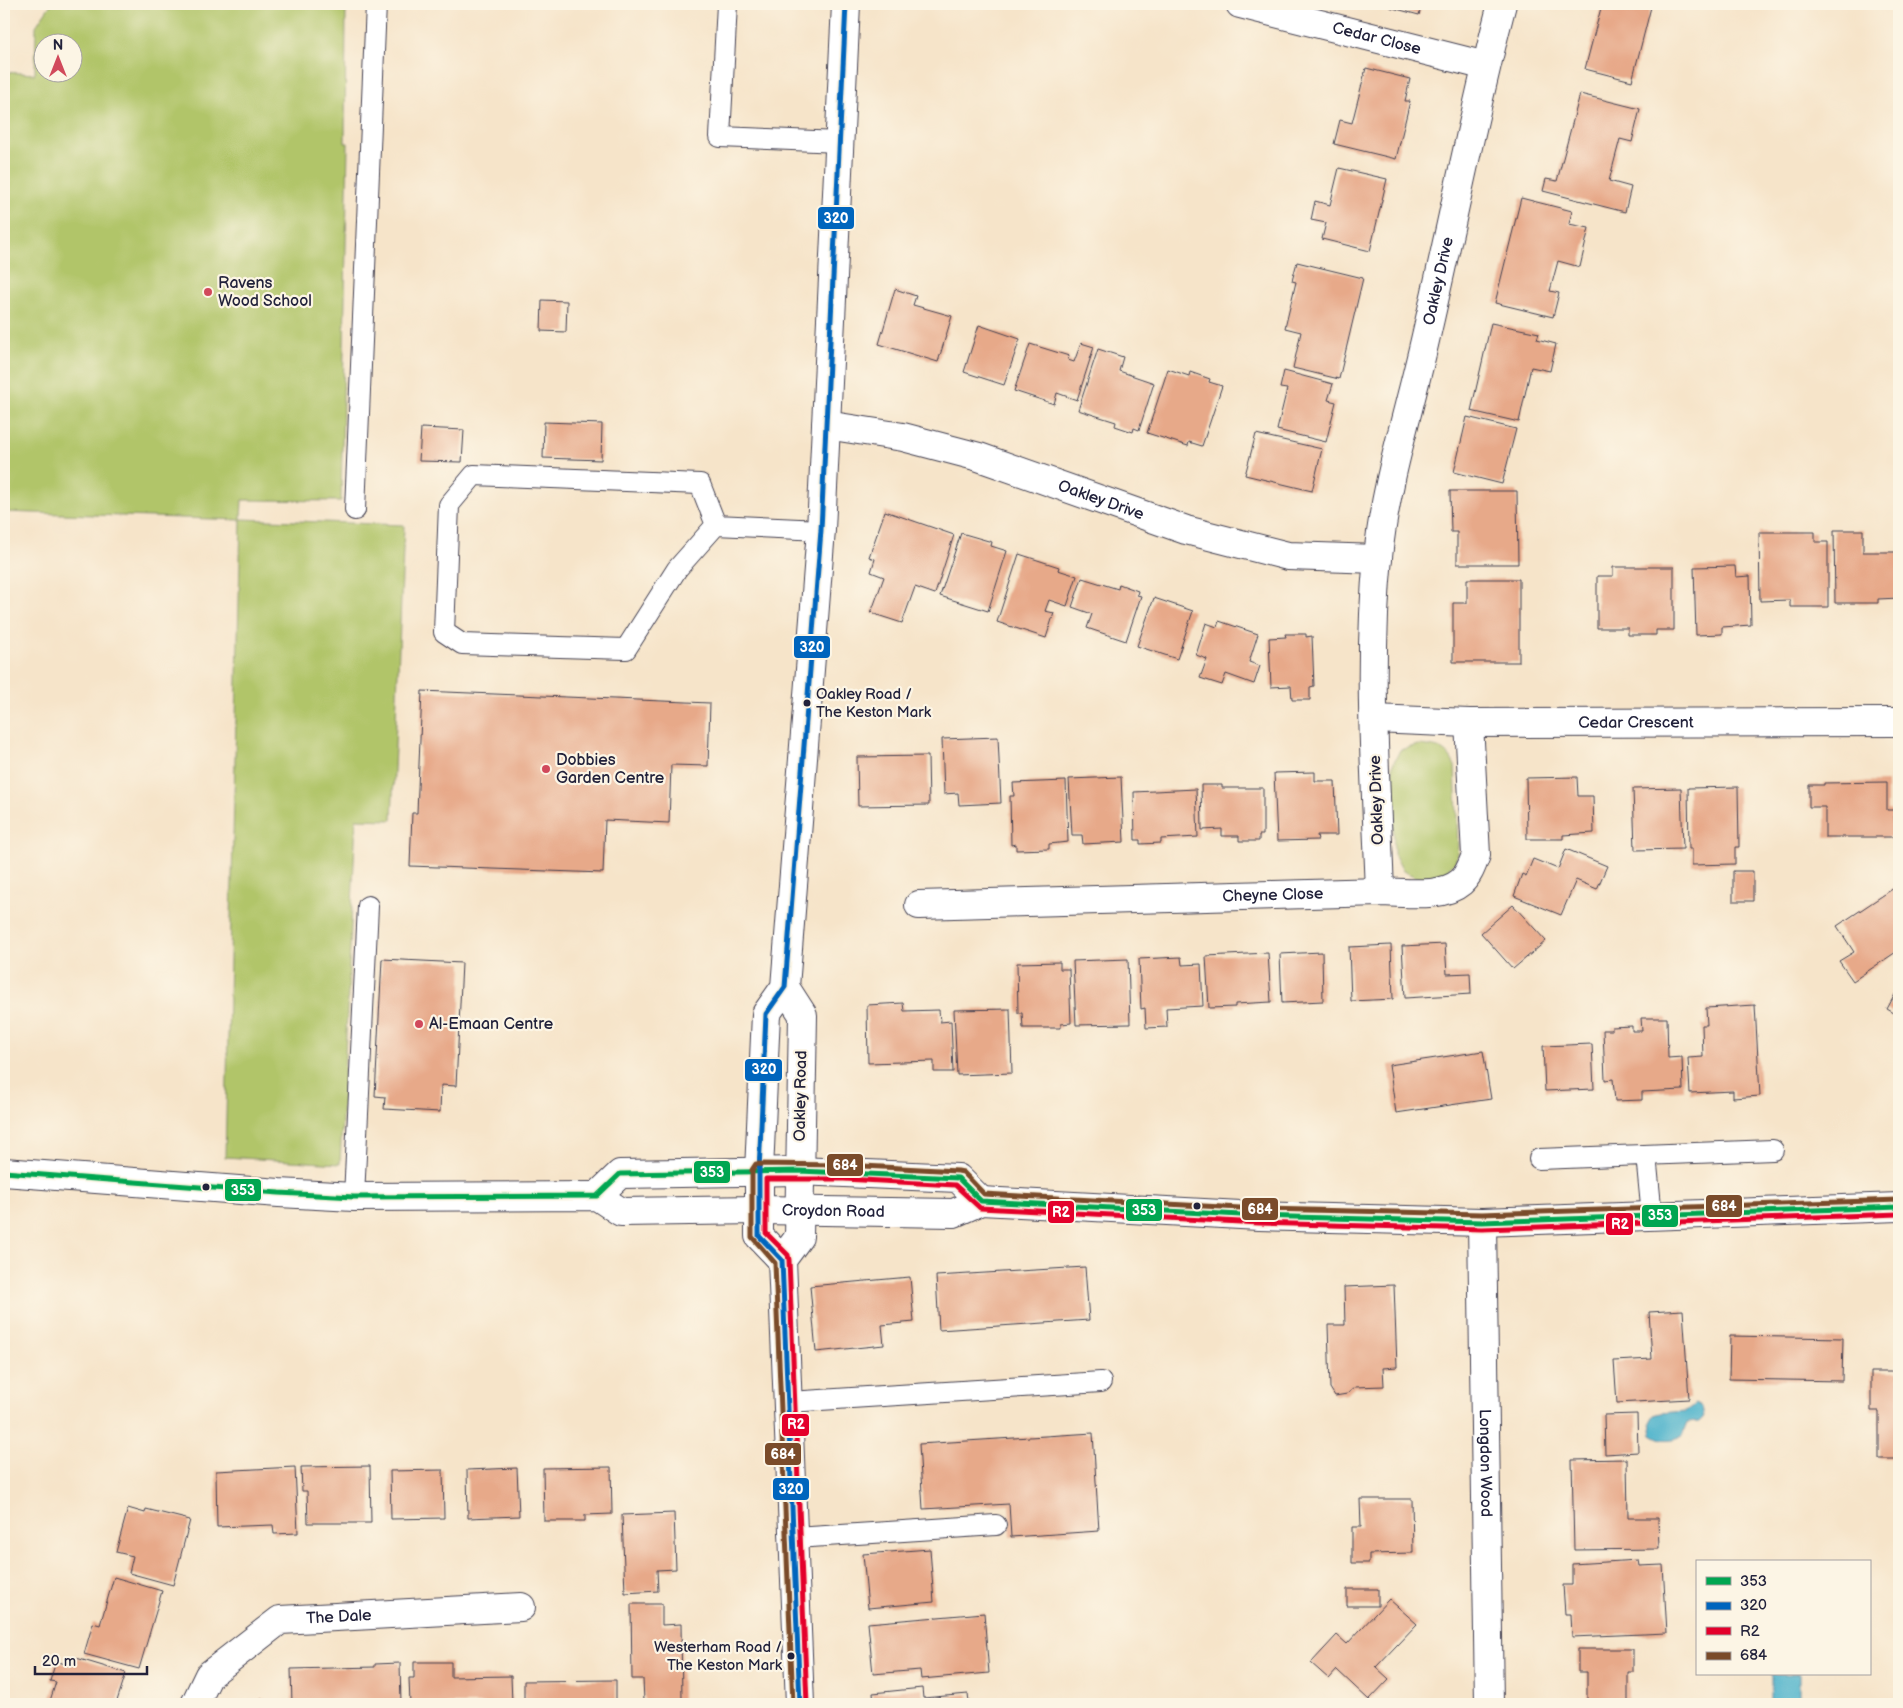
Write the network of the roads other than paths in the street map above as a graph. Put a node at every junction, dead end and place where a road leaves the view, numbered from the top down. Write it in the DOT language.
graph roads {
  1 [pos="376,4"];
  2 [pos="727,4"];
  3 [pos="846,4"];
  4 [pos="1240,4"];
  5 [pos="1502,4"];
  6 [pos="1486,66"];
  7 [pos="839,142"];
  8 [pos="826,425"];
  9 [pos="355,510"];
  10 [pos="716,525"];
  11 [pos="821,530"];
  12 [pos="1378,559"];
  13 [pos="1374,719"];
  14 [pos="1899,722"];
  15 [pos="1469,723"];
  16 [pos="1380,892"];
  17 [pos="919,904"];
  18 [pos="368,906"];
  19 [pos="785,987"];
  20 [pos="1773,1150"];
  21 [pos="1646,1155"];
  22 [pos="1539,1159"];
  23 [pos="759,1171"];
  24 [pos="799,1171"];
  25 [pos="4,1172"];
  26 [pos="597,1196"];
  27 [pos="354,1197"];
  28 [pos="981,1201"];
  29 [pos="1899,1207"];
  30 [pos="759,1210"];
  31 [pos="799,1211"];
  32 [pos="1652,1216"];
  33 [pos="1482,1222"];
  34 [pos="782,1260"];
  35 [pos="1101,1382"];
  36 [pos="789,1402"];
  37 [pos="996,1525"];
  38 [pos="795,1538"];
  39 [pos="521,1607"];
  40 [pos="195,1704"];
  41 [pos="800,1704"];
  42 [pos="1489,1704"];
  1 -- 9 [label="lane"];
  2 -- 7 [label="lane"];
  3 -- 7 [label="main road"];
  4 -- 6 [label="main road, Cedar Close"];
  5 -- 6 [label="main road, Oakley Drive"];
  6 -- 12 [label="main road, Oakley Drive"];
  7 -- 8 [label="main road"];
  8 -- 11 [label="main road"];
  8 -- 12 [label="main road, Oakley Drive"];
  10 -- 10 [label="lane"];
  10 -- 11 [label="lane"];
  11 -- 19 [label="main road"];
  12 -- 13 [label="main road, Oakley Drive"];
  13 -- 15 [label="main road, Cedar Crescent"];
  13 -- 16 [label="main road, Oakley Drive"];
  14 -- 15 [label="main road, Cedar Crescent"];
  15 -- 16 [label="main road, Cheyne Close"];
  16 -- 17 [label="main road, Cheyne Close"];
  18 -- 27 [label="lane"];
  19 -- 23 [label="main road"];
  19 -- 24 [label="main road, Oakley Road"];
  20 -- 21 [label="lane"];
  21 -- 22 [label="lane"];
  21 -- 32 [label="lane"];
  23 -- 24 [label="main road"];
  23 -- 26 [label="main road"];
  23 -- 30 [label="main road"];
  24 -- 28 [label="main road"];
  24 -- 31 [label="main road, Oakley Road"];
  25 -- 27 [label="main road"];
  26 -- 27 [label="main road"];
  26 -- 30 [label="main road, Croydon Road"];
  28 -- 31 [label="main road, Croydon Road"];
  28 -- 33 [label="main road, Croydon Road"];
  29 -- 32 [label="main road, Croydon Road"];
  30 -- 31 [label="main road, Croydon Road"];
  30 -- 34 [label="main road"];
  31 -- 34 [label="main road, Oakley Road"];
  32 -- 33 [label="main road, Croydon Road"];
  33 -- 42 [label="main road, Longdon Wood"];
  34 -- 36 [label="main road"];
  35 -- 36 [label="lane"];
  36 -- 38 [label="main road"];
  37 -- 38 [label="lane"];
  38 -- 41 [label="main road"];
  39 -- 40 [label="main road, The Dale"];
}
